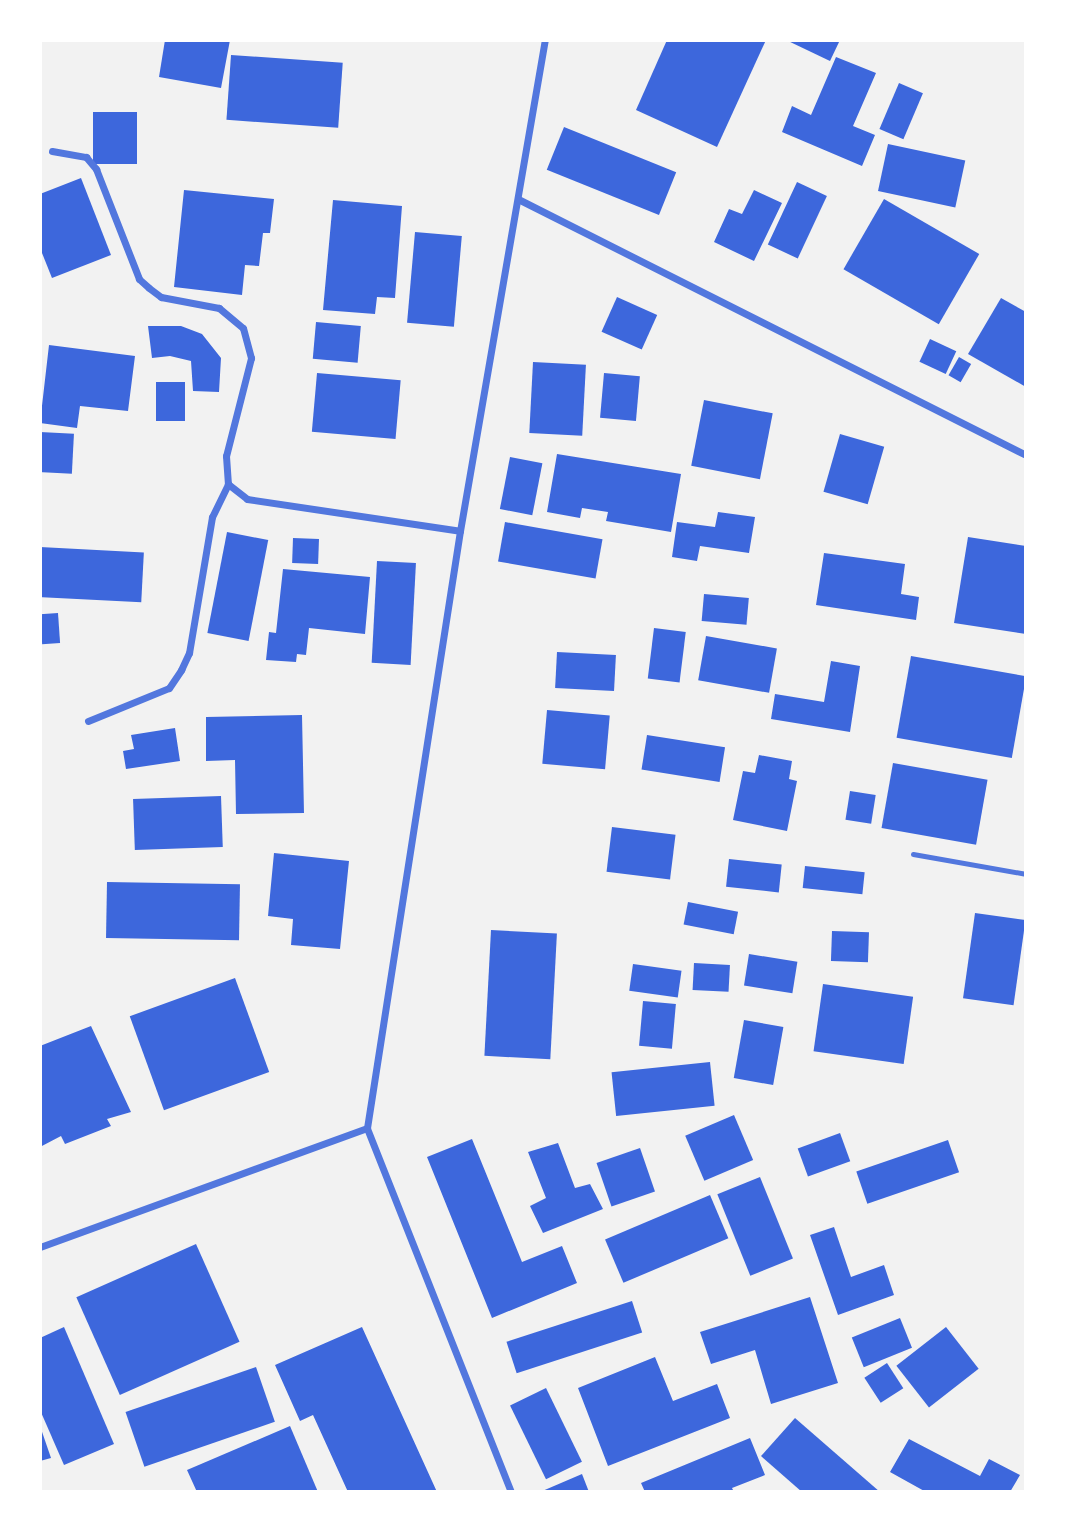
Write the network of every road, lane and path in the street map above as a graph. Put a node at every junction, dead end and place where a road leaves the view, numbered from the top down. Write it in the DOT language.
graph roads {
  1 [pos="545,40"];
  2 [pos="52,151"];
  3 [pos="520,200"];
  4 [pos="1026,455"];
  5 [pos="228,484"];
  6 [pos="460,531"];
  7 [pos="88,721"];
  8 [pos="913,854"];
  9 [pos="1026,874"];
  10 [pos="367,1128"];
  11 [pos="40,1247"];
  12 [pos="511,1492"];
  1 -- 3 [label="street"];
  2 -- 5 [label="street"];
  3 -- 4 [label="street"];
  3 -- 6 [label="street"];
  5 -- 6 [label="street"];
  5 -- 7 [label="street"];
  6 -- 10 [label="street"];
  8 -- 9 [label="lane"];
  10 -- 11 [label="street"];
  10 -- 12 [label="street"];
}
